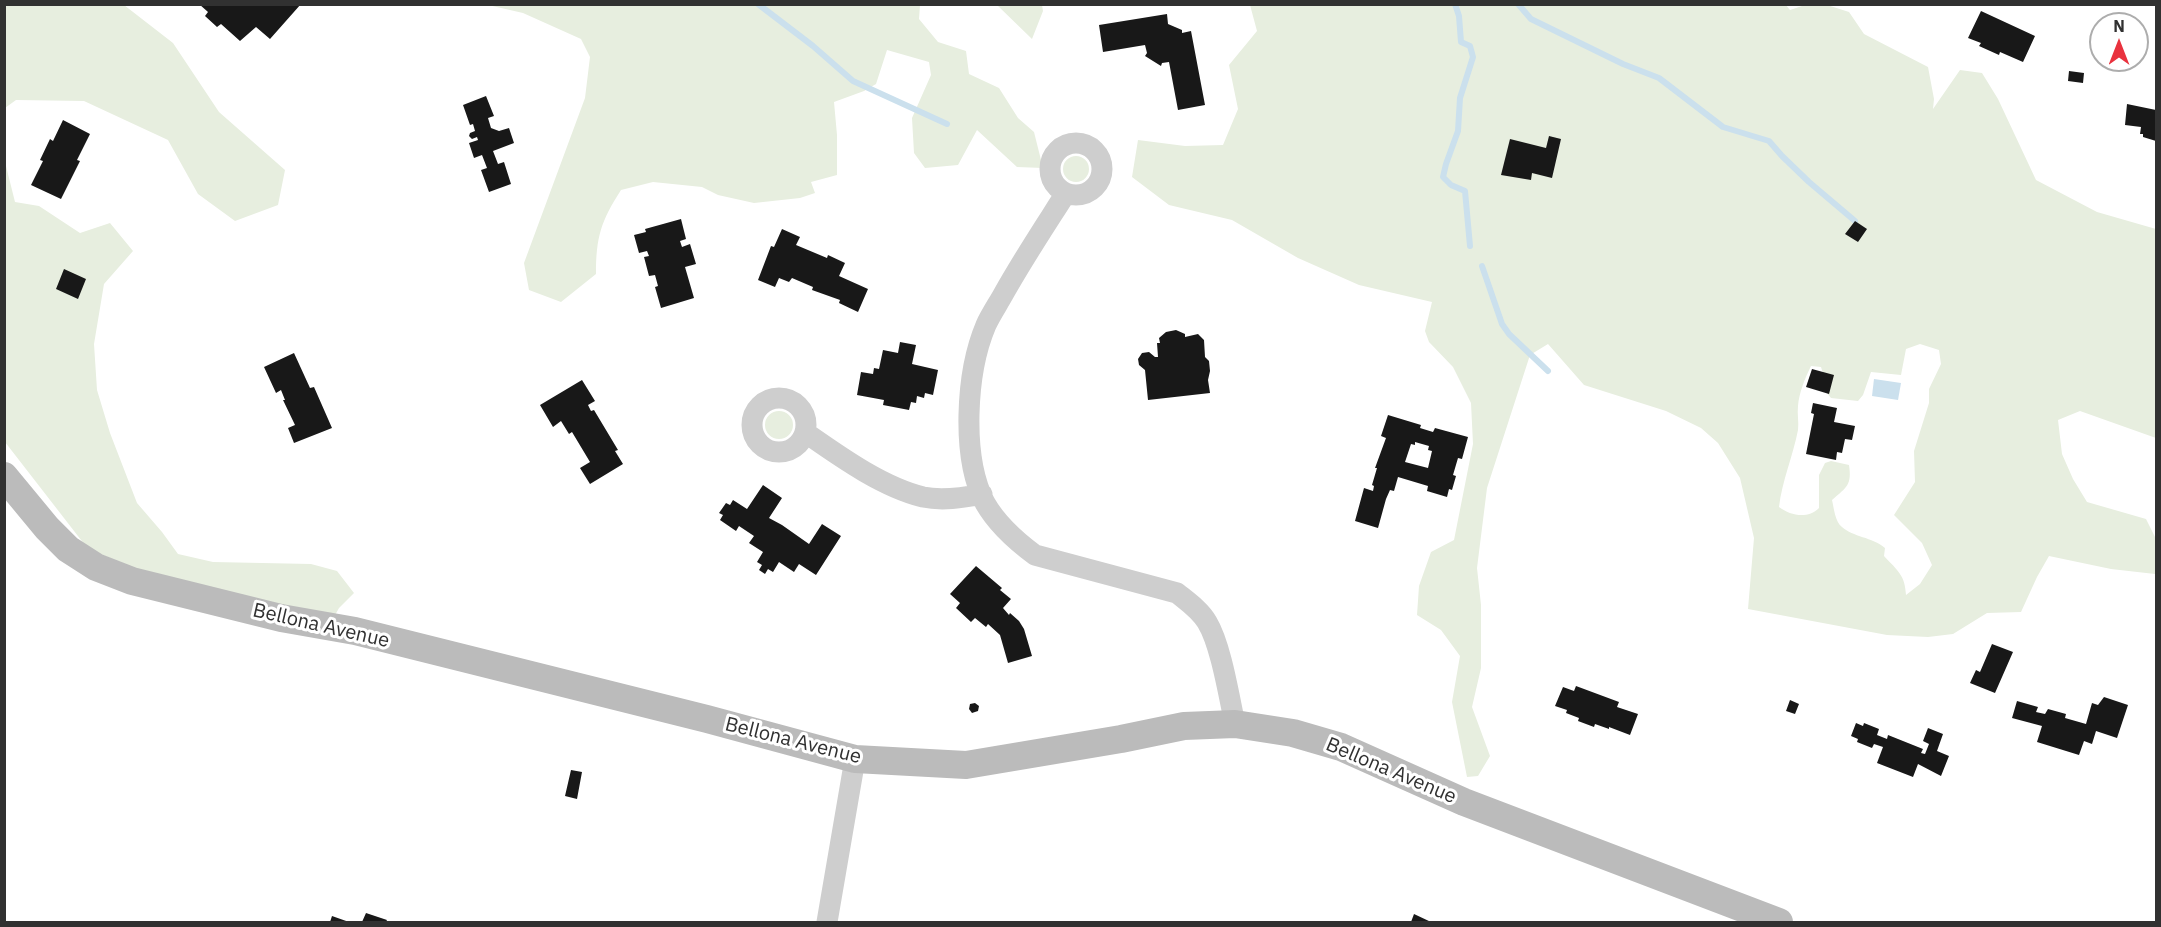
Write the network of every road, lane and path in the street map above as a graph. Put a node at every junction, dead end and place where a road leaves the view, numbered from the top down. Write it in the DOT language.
graph roads {
  1 [pos="1066,193"];
  2 [pos="806,433"];
  3 [pos="4,476"];
  4 [pos="982,494"];
  5 [pos="1235,724"];
  6 [pos="855,759"];
  7 [pos="827,922"];
  8 [pos="1779,922"];
  1 -- 4 [label="street"];
  2 -- 4 [label="street"];
  3 -- 6 [label="main road, Bellona Avenue"];
  4 -- 5 [label="street"];
  5 -- 6 [label="main road, Bellona Avenue"];
  5 -- 8 [label="main road, Bellona Avenue"];
  6 -- 7 [label="street"];
}
